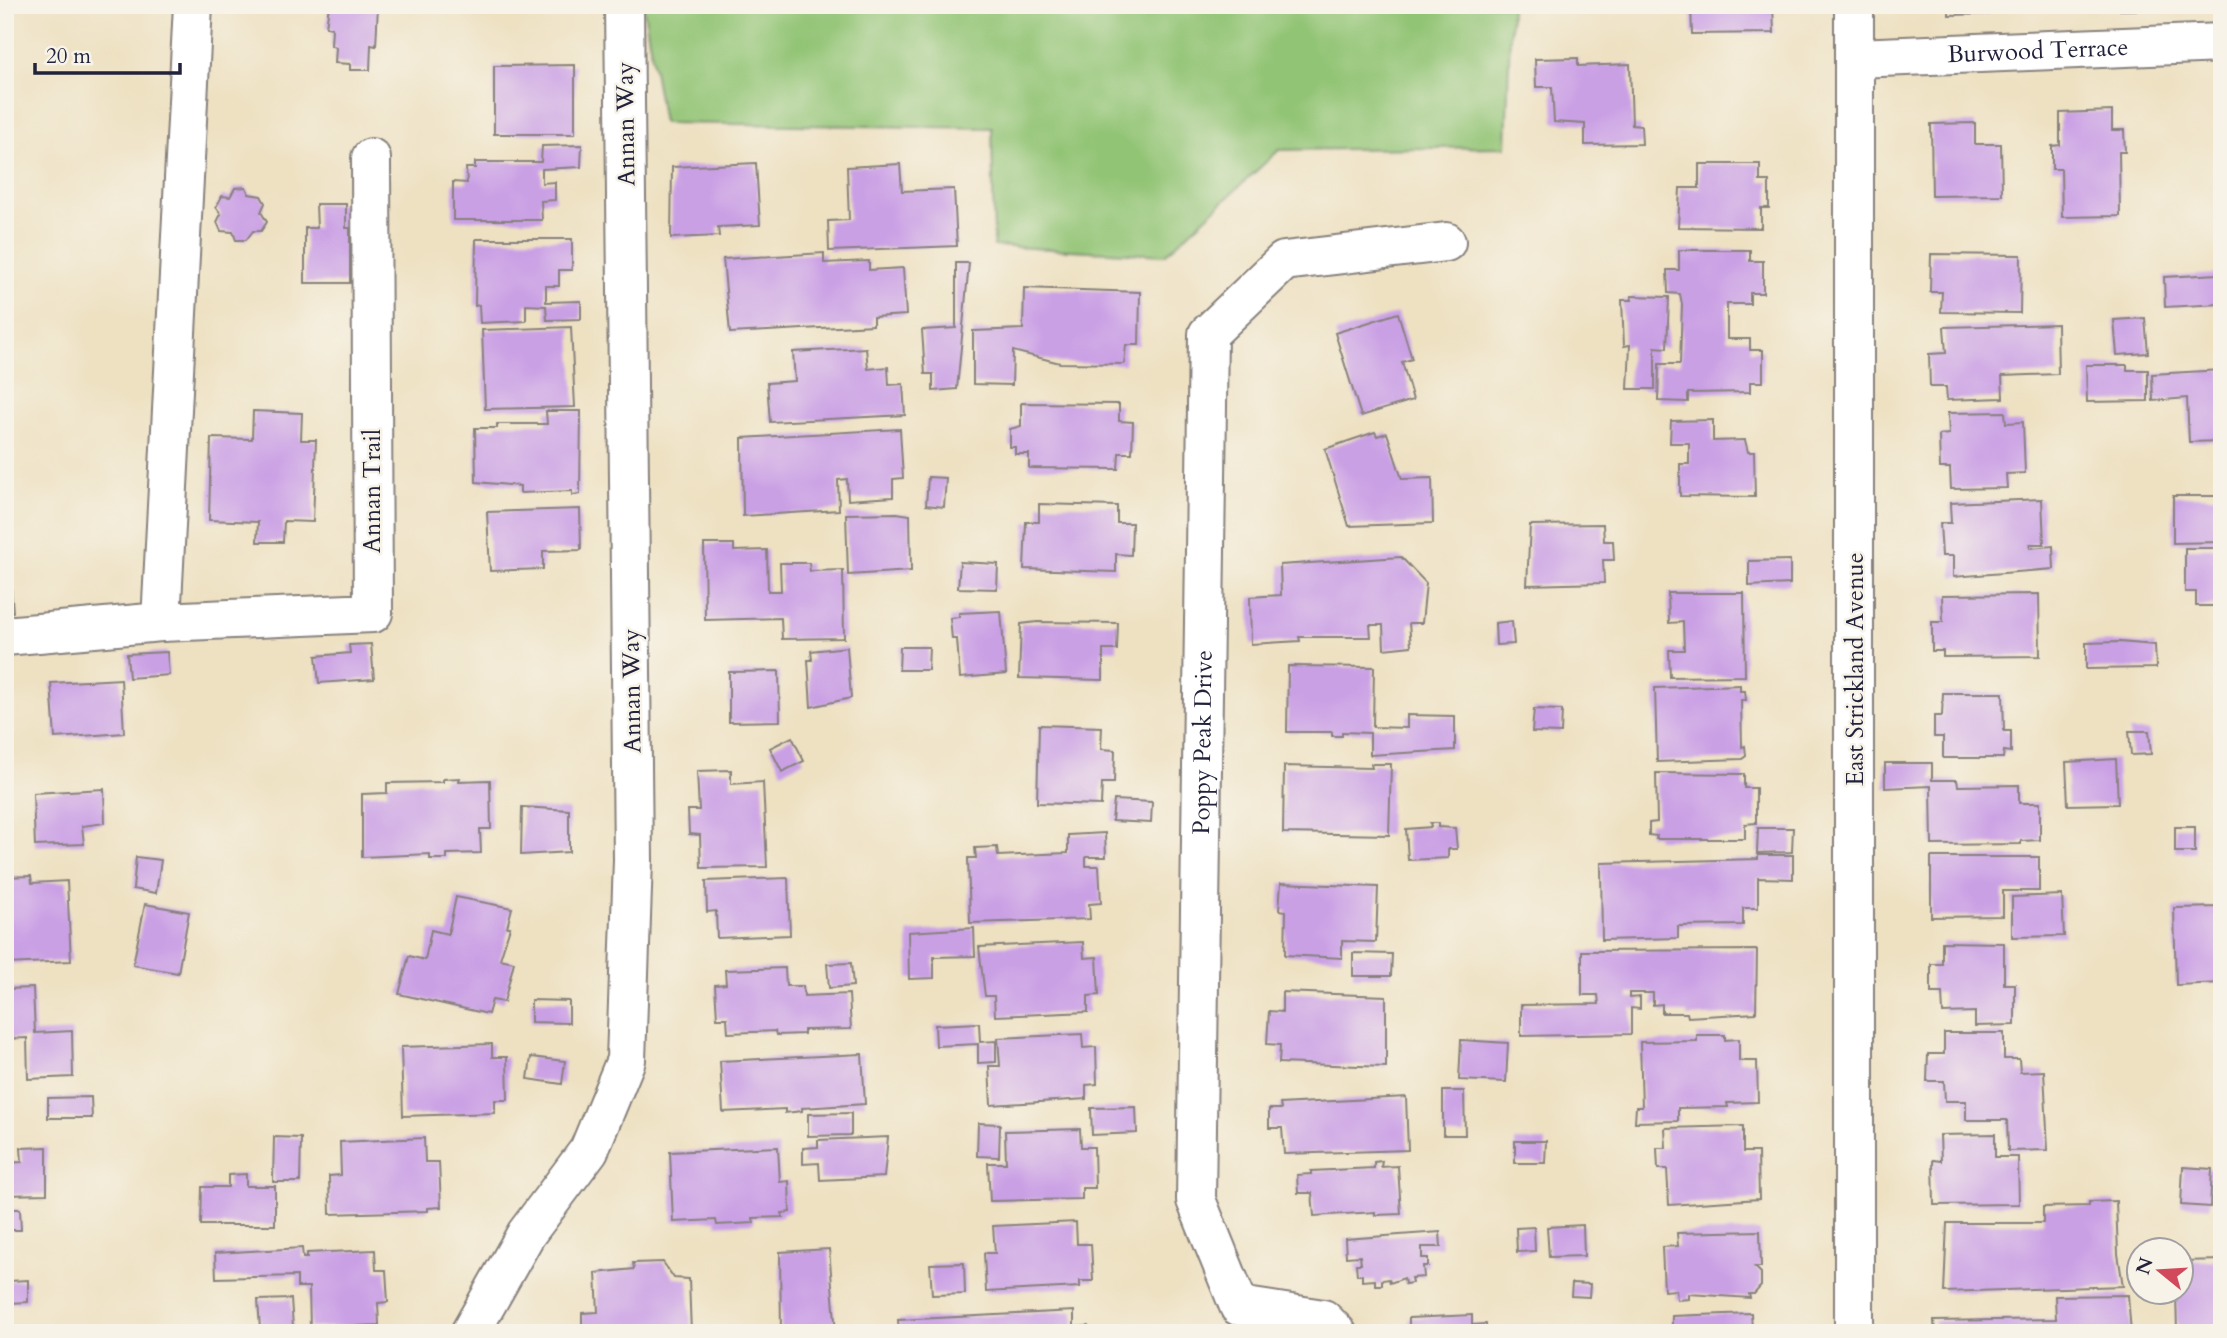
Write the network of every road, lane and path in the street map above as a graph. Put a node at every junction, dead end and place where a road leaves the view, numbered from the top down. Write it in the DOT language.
graph roads {
  1 [pos="193,5"];
  2 [pos="624,5"];
  3 [pos="1854,5"];
  4 [pos="2222,43"];
  5 [pos="1856,58"];
  6 [pos="371,158"];
  7 [pos="1446,242"];
  8 [pos="162,622"];
  9 [pos="5,636"];
  10 [pos="470,1333"];
  11 [pos="1337,1333"];
  12 [pos="1854,1333"];
  1 -- 8 [label="street"];
  2 -- 10 [label="street, Annan Way"];
  3 -- 5 [label="street, East Strickland Avenue"];
  4 -- 5 [label="street, Burwood Terrace"];
  5 -- 12 [label="street, East Strickland Avenue"];
  6 -- 8 [label="street, Annan Trail"];
  7 -- 11 [label="street, Poppy Peak Drive"];
  8 -- 9 [label="street, Annan Trail"];
}
